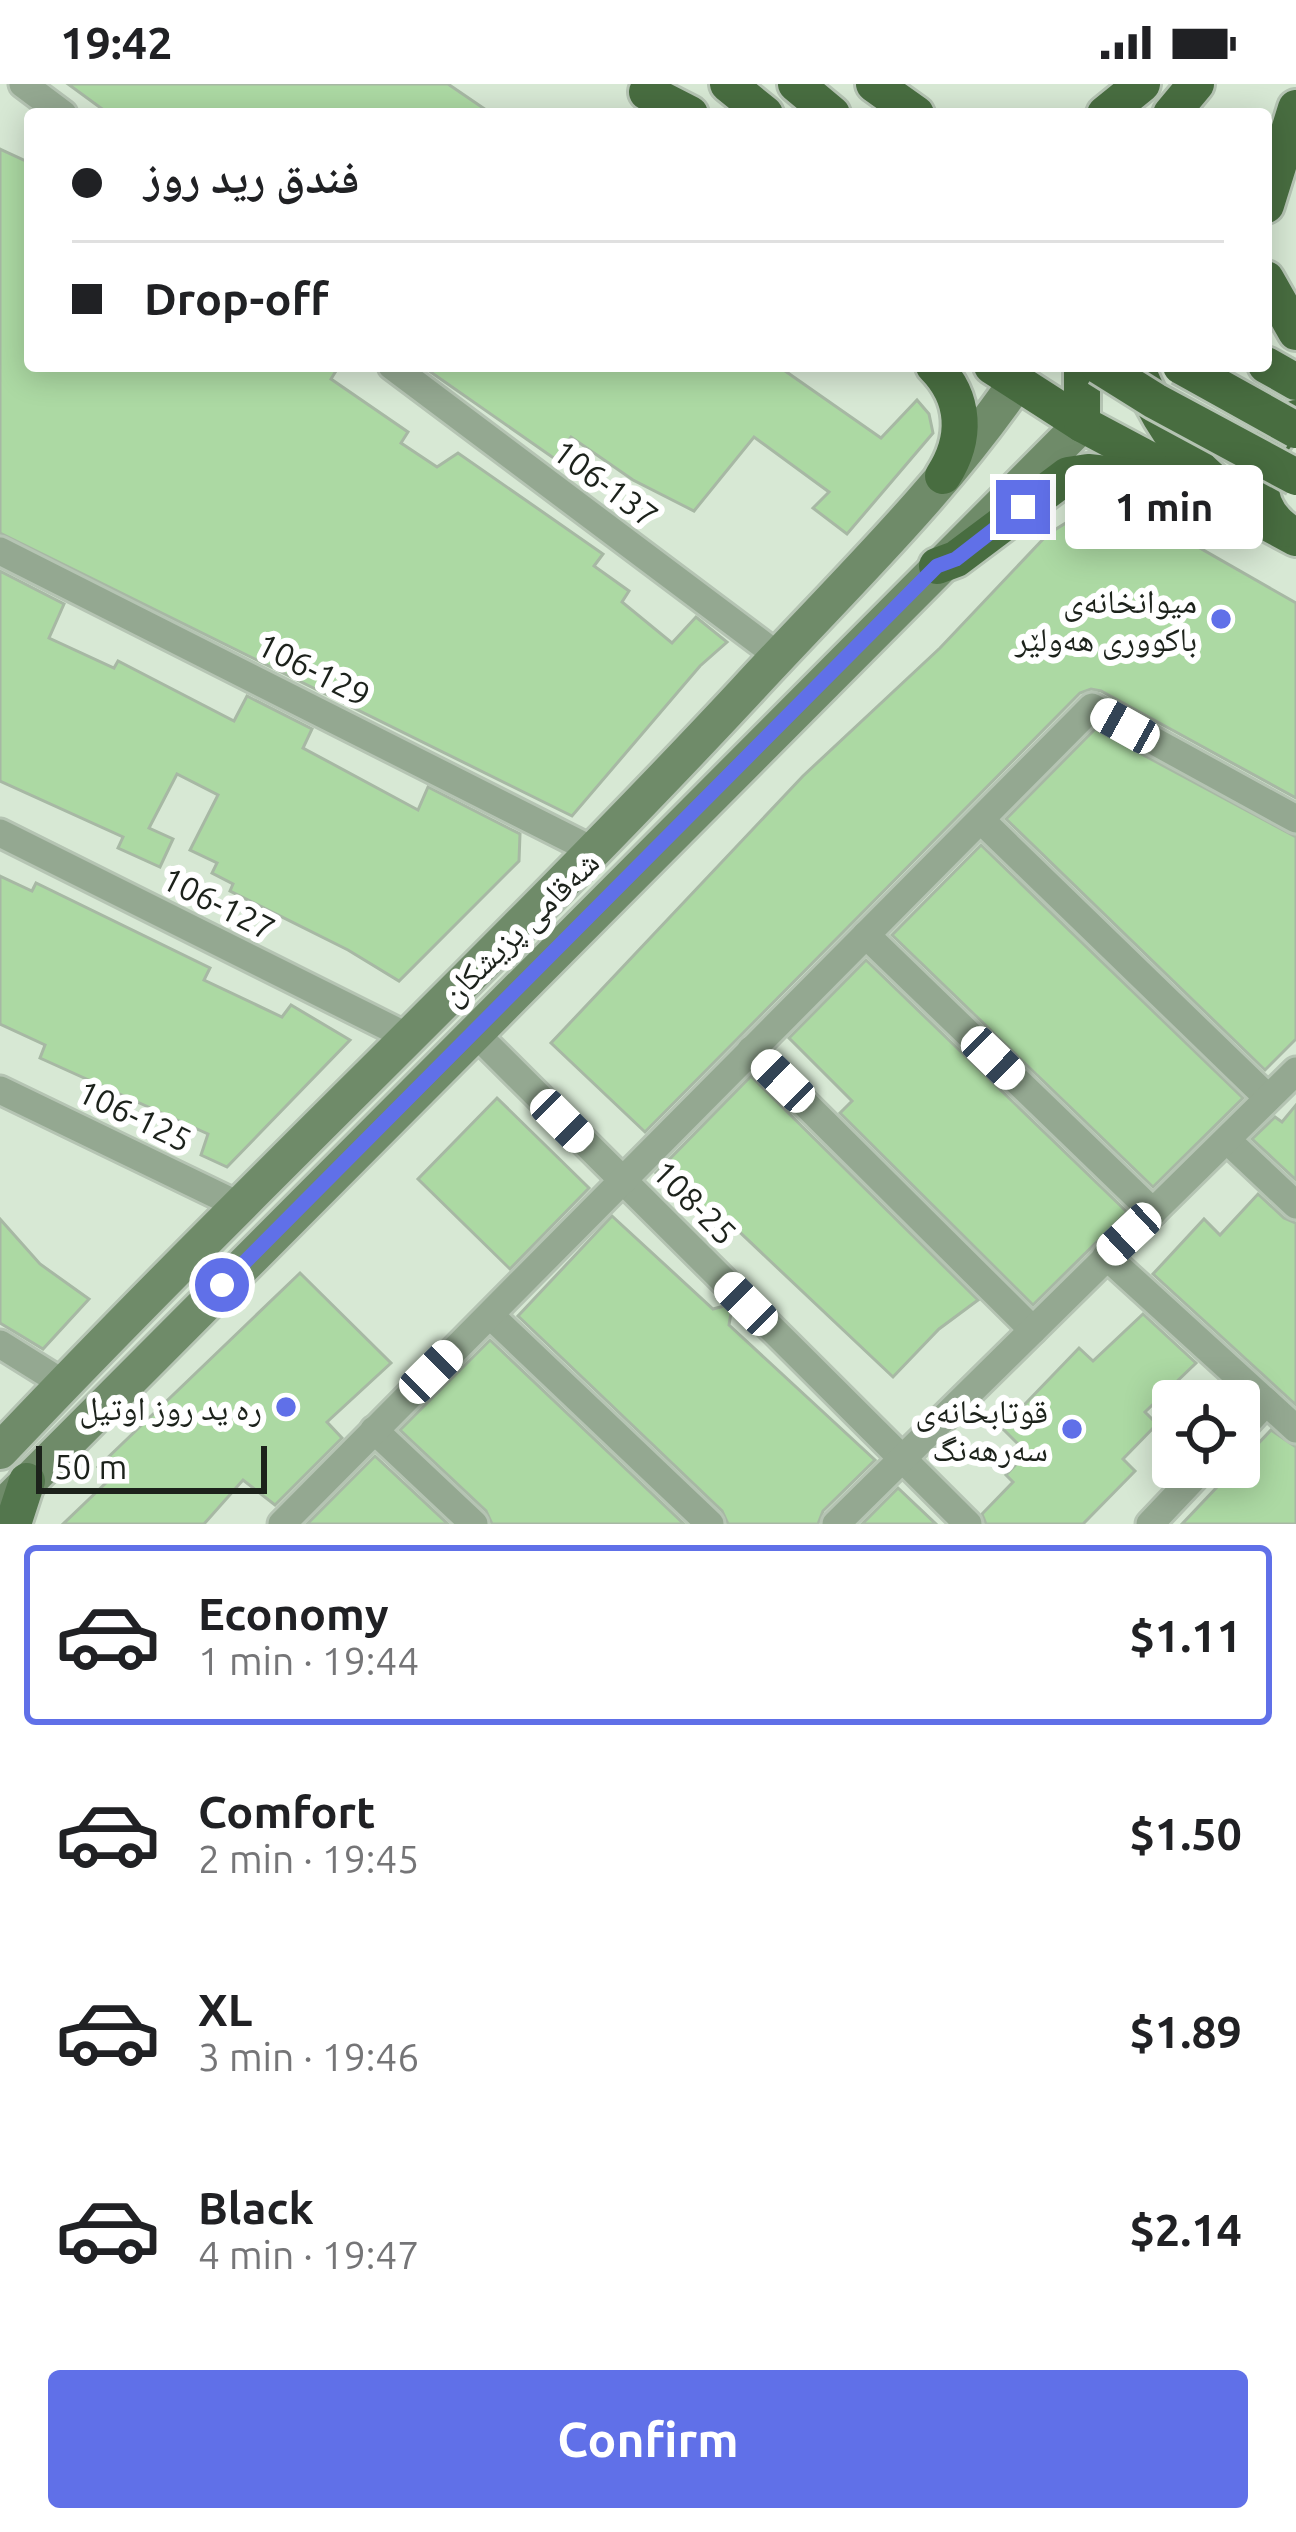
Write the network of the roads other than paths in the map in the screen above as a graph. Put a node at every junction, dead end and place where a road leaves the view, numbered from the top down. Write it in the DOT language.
graph roads {
  1 [pos="23,84"];
  2 [pos="728,84"];
  3 [pos="796,84"];
  4 [pos="1142,84"];
  5 [pos="1296,106"];
  6 [pos="55,108"];
  7 [pos="758,108"];
  8 [pos="825,108"];
  9 [pos="1112,108"];
  10 [pos="1272,134"];
  11 [pos="1272,185"];
  12 [pos="1272,290"];
  13 [pos="1296,332"];
  14 [pos="400,372"];
  15 [pos="939,372"];
  16 [pos="1011,372"];
  17 [pos="1082,372"];
  18 [pos="1109,372"];
  19 [pos="1113,372"];
  20 [pos="1139,372"];
  21 [pos="1192,372"];
  22 [pos="992,418"];
  23 [pos="1296,418"];
  24 [pos="1082,424"];
  25 [pos="1296,430"];
  26 [pos="1046,460"];
  27 [pos="943,476"];
  28 [pos="1296,477"];
  29 [pos="1196,484"];
  30 [pos="1296,538"];
  31 [pos="0,550"];
  32 [pos="937,566"];
  33 [pos="778,656"];
  34 [pos="1296,819"];
  35 [pos="982,821"];
  36 [pos="0,833"];
  37 [pos="596,852"];
  38 [pos="866,935"];
  39 [pos="474,1032"];
  40 [pos="406,1036"];
  41 [pos="751,1050"];
  42 [pos="1296,1071"];
  43 [pos="0,1090"];
  44 [pos="1268,1098"];
  45 [pos="1227,1140"];
  46 [pos="622,1180"];
  47 [pos="240,1205"];
  48 [pos="1296,1205"];
  49 [pos="1153,1212"];
  50 [pos="1106,1256"];
  51 [pos="490,1315"];
  52 [pos="1033,1330"];
  53 [pos="0,1344"];
  54 [pos="64,1384"];
  55 [pos="1266,1402"];
  56 [pos="1260,1408"];
  57 [pos="1296,1429"];
  58 [pos="374,1430"];
  59 [pos="0,1451"];
  60 [pos="902,1458"];
  61 [pos="27,1481"];
  62 [pos="1184,1488"];
  63 [pos="0,1511"];
  64 [pos="13,1524"];
  65 [pos="282,1524"];
  66 [pos="474,1524"];
  67 [pos="710,1524"];
  68 [pos="836,1524"];
  69 [pos="968,1524"];
  70 [pos="1150,1524"];
  1 -- 6 [label="street"];
  2 -- 7 [label="highway"];
  3 -- 8 [label="highway"];
  4 -- 9 [label="highway"];
  5 -- 10 [label="highway"];
  5 -- 11 [label="highway"];
  12 -- 13 [label="highway"];
  14 -- 33 [label="street, 106-137"];
  15 -- 27 [label="highway"];
  16 -- 22 [label="main road, شەقامی پزیشکان"];
  16 -- 24 [label="highway"];
  17 -- 24 [label="highway"];
  18 -- 28 [label="highway, bridge"];
  19 -- 24 [label="highway"];
  20 -- 30 [label="highway"];
  21 -- 25 [label="highway, bridge"];
  22 -- 26 [label="main road"];
  22 -- 27 [label="main road, شەقامی پزیشکان"];
  23 -- 30 [label="highway"];
  24 -- 26 [label="main road, شەقامی پزیشکان"];
  24 -- 29 [label="highway"];
  26 -- 32 [label="main road, شەقامی پزیشکان"];
  27 -- 33 [label="main road, شەقامی پزیشکان"];
  29 -- 30 [label="highway"];
  29 -- 32 [label="highway"];
  31 -- 37 [label="street, 106-129"];
  32 -- 39 [label="main road, شەقامی پزیشکان"];
  33 -- 37 [label="main road, شەقامی پزیشکان"];
  34 -- 35 [label="street"];
  35 -- 38 [label="street"];
  35 -- 44 [label="street"];
  36 -- 40 [label="street, 106-127"];
  37 -- 40 [label="main road, شەقامی پزیشکان"];
  38 -- 41 [label="street"];
  38 -- 49 [label="street"];
  39 -- 46 [label="street, 108-25"];
  39 -- 61 [label="main road, شەقامی پزیشکان"];
  40 -- 47 [label="main road, شەقامی پزیشکان"];
  41 -- 46 [label="street"];
  41 -- 52 [label="street"];
  42 -- 44 [label="street"];
  43 -- 47 [label="street, 106-125"];
  44 -- 45 [label="street"];
  45 -- 48 [label="street"];
  45 -- 49 [label="street"];
  46 -- 51 [label="street"];
  46 -- 60 [label="street, 108-25"];
  47 -- 54 [label="main road, شەقامی پزیشکان"];
  49 -- 50 [label="street"];
  50 -- 52 [label="street"];
  50 -- 55 [label="street"];
  51 -- 58 [label="street"];
  51 -- 67 [label="street"];
  52 -- 60 [label="street"];
  53 -- 54 [label="street"];
  54 -- 59 [label="main road, شەقامی پزیشکان"];
  55 -- 56 [label="street"];
  55 -- 57 [label="street"];
  58 -- 65 [label="street"];
  58 -- 66 [label="street"];
  60 -- 68 [label="street"];
  60 -- 69 [label="street, 108-25"];
  61 -- 63 [label="main road, شەقامی پزیشکان"];
  61 -- 64 [label="main road"];
  62 -- 70 [label="street"];
}
